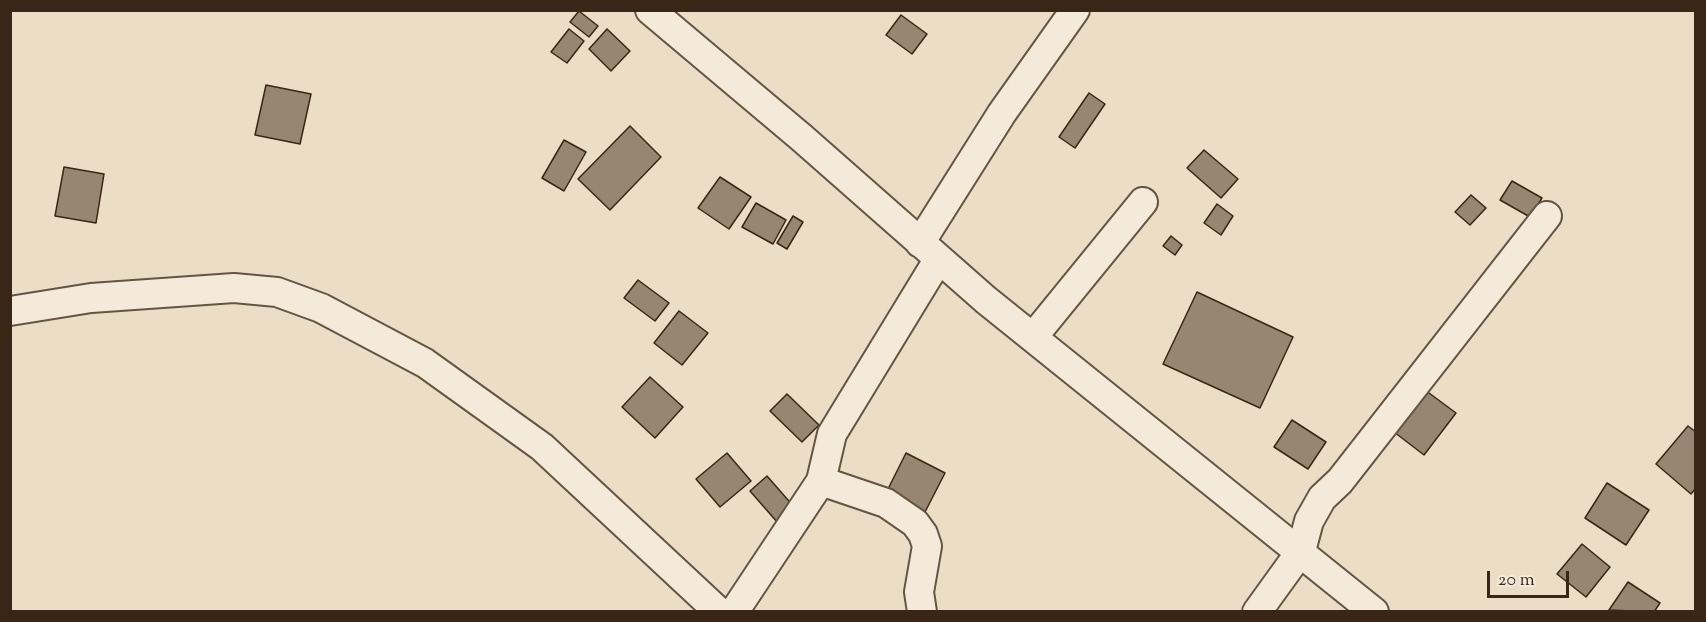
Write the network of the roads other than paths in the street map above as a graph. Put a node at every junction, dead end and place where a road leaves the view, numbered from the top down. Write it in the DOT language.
graph roads {
  1 [pos="650,10"];
  2 [pos="1075,10"];
  3 [pos="1143,202"];
  4 [pos="1547,216"];
  5 [pos="929,251"];
  6 [pos="10,311"];
  7 [pos="1033,338"];
  8 [pos="821,482"];
  9 [pos="1301,551"];
  10 [pos="719,612"];
  11 [pos="734,612"];
  12 [pos="922,612"];
  13 [pos="1257,612"];
  14 [pos="1374,612"];
  1 -- 5 [label="street"];
  2 -- 5 [label="street"];
  3 -- 7 [label="street"];
  4 -- 9 [label="street"];
  5 -- 7 [label="street"];
  5 -- 8 [label="street"];
  6 -- 10 [label="street"];
  7 -- 9 [label="street"];
  8 -- 11 [label="street"];
  8 -- 12 [label="street"];
  9 -- 13 [label="street"];
  9 -- 14 [label="street"];
}
